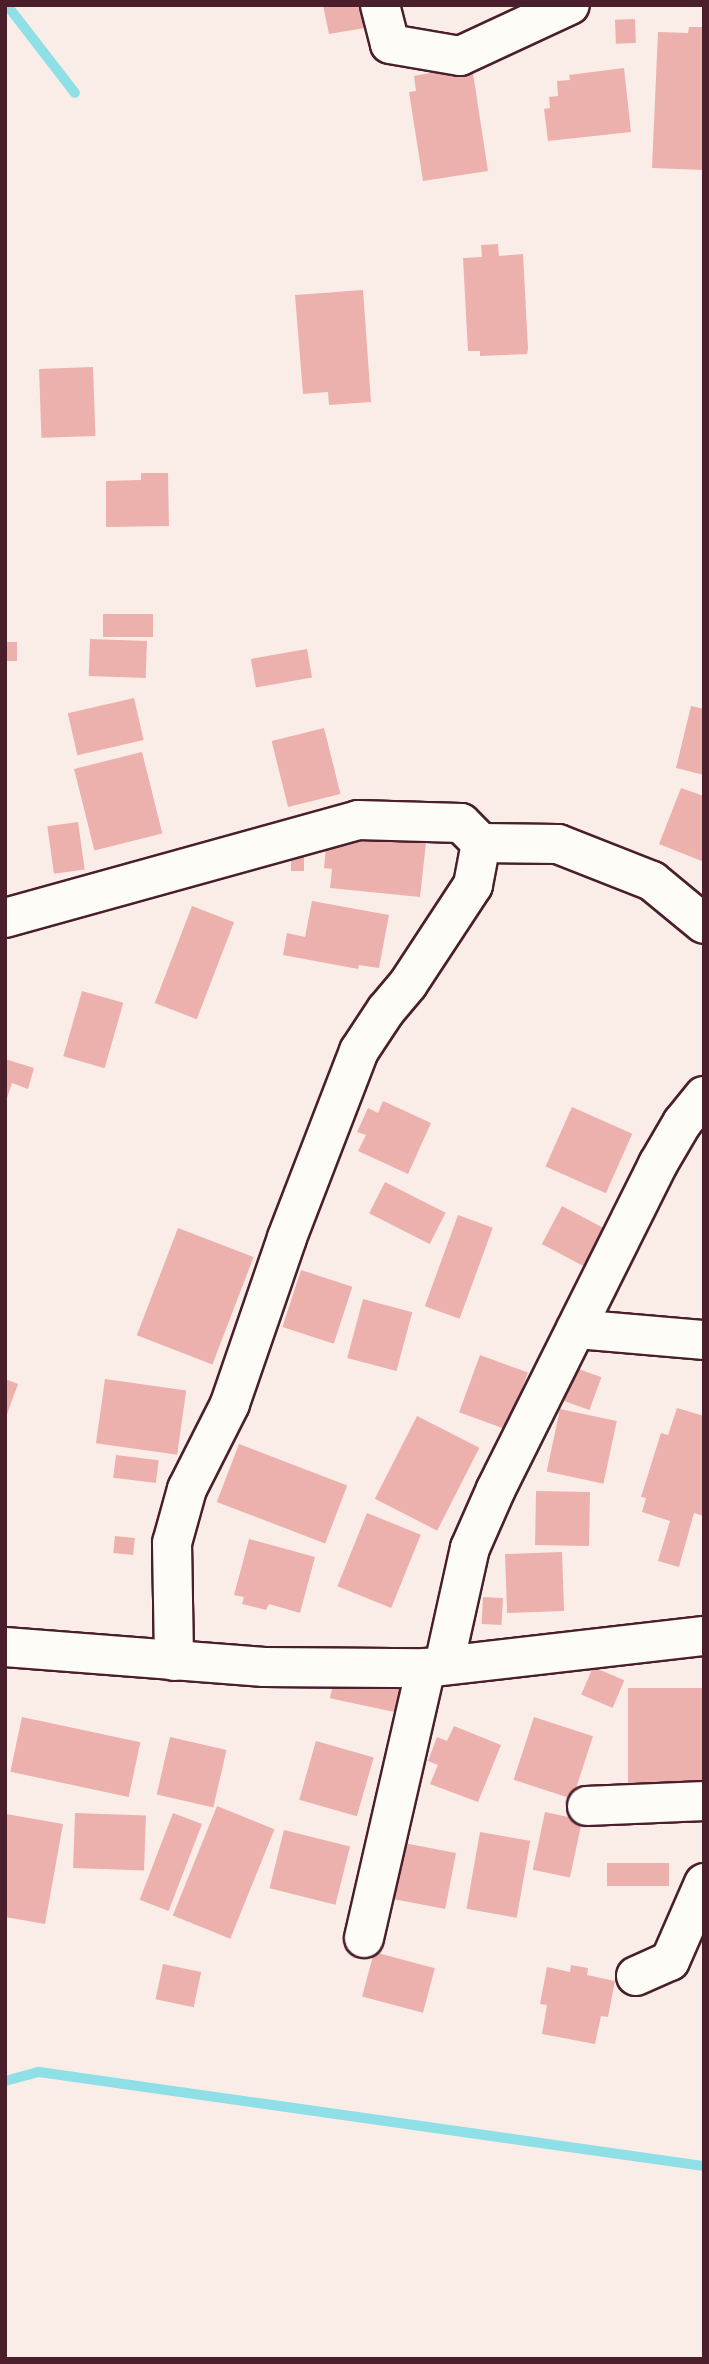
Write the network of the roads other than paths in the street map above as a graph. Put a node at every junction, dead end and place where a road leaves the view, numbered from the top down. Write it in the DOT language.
graph roads {
  1 [pos="380,5"];
  2 [pos="570,5"];
  3 [pos="481,843"];
  4 [pos="5,918"];
  5 [pos="704,924"];
  6 [pos="704,1096"];
  7 [pos="576,1329"];
  8 [pos="704,1340"];
  9 [pos="704,1636"];
  10 [pos="5,1647"];
  11 [pos="174,1661"];
  12 [pos="435,1667"];
  13 [pos="704,1801"];
  14 [pos="587,1806"];
  15 [pos="704,1883"];
  16 [pos="364,1938"];
  17 [pos="636,1976"];
  1 -- 2 [label="street"];
  3 -- 4 [label="street"];
  3 -- 5 [label="street"];
  3 -- 11 [label="street"];
  6 -- 7 [label="street"];
  7 -- 8 [label="street"];
  7 -- 12 [label="street"];
  9 -- 12 [label="street"];
  10 -- 11 [label="street"];
  11 -- 12 [label="street"];
  12 -- 16 [label="street"];
  13 -- 14 [label="street"];
  15 -- 17 [label="street"];
}
